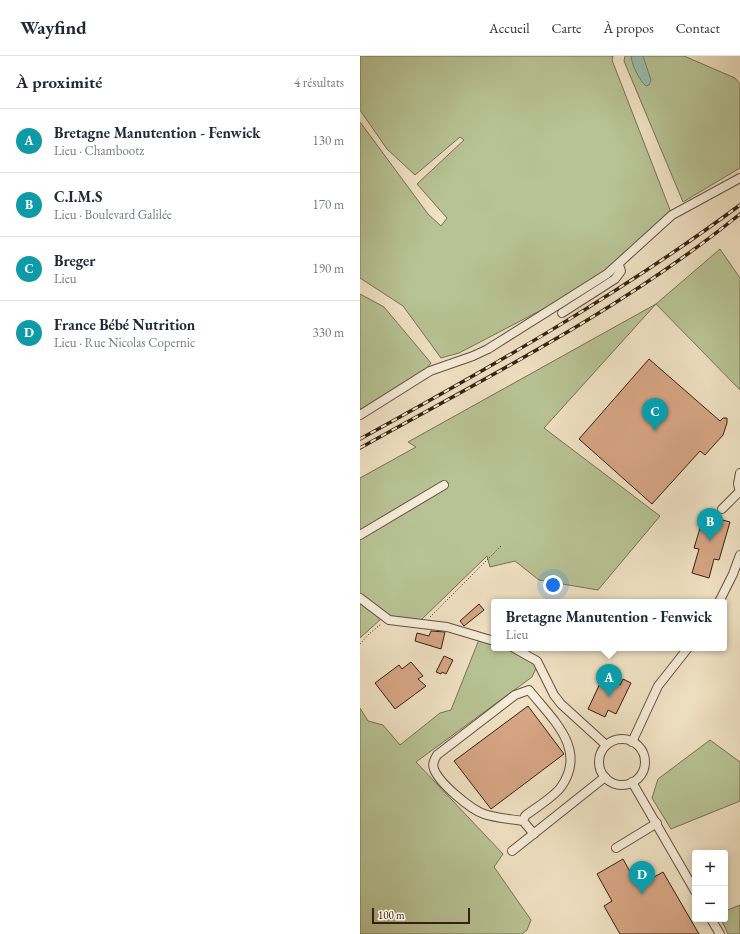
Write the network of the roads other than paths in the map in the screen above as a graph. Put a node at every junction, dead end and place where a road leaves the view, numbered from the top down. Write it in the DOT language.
graph roads {
  1 [pos="740,178"];
  2 [pos="619,265"];
  3 [pos="562,313"];
  4 [pos="360,416"];
  5 [pos="740,473"];
  6 [pos="444,484"];
  7 [pos="740,491"];
  8 [pos="722,509"];
  9 [pos="360,535"];
  10 [pos="740,555"];
  11 [pos="360,598"];
  12 [pos="720,599"];
  13 [pos="491,640"];
  14 [pos="519,651"];
  15 [pos="686,651"];
  16 [pos="632,742"];
  17 [pos="606,745"];
  18 [pos="605,777"];
  19 [pos="632,782"];
  20 [pos="523,821"];
  21 [pos="656,823"];
  22 [pos="534,834"];
  23 [pos="616,848"];
  24 [pos="512,851"];
  25 [pos="692,886"];
  26 [pos="712,922"];
  27 [pos="720,934"];
  1 -- 2 [label="street"];
  2 -- 3 [label="street"];
  2 -- 4 [label="street"];
  5 -- 7 [label="street"];
  6 -- 9 [label="street"];
  7 -- 8 [label="street"];
  10 -- 12 [label="street"];
  11 -- 13 [label="street"];
  14 -- 17 [label="street"];
  15 -- 16 [label="street"];
  16 -- 17 [label="street"];
  16 -- 19 [label="street"];
  17 -- 18 [label="street"];
  18 -- 19 [label="street"];
  18 -- 22 [label="street"];
  19 -- 21 [label="street"];
  20 -- 20 [label="street"];
  20 -- 22 [label="street"];
  21 -- 23 [label="street"];
  21 -- 25 [label="street"];
  22 -- 24 [label="street"];
  26 -- 27 [label="street"];
}
